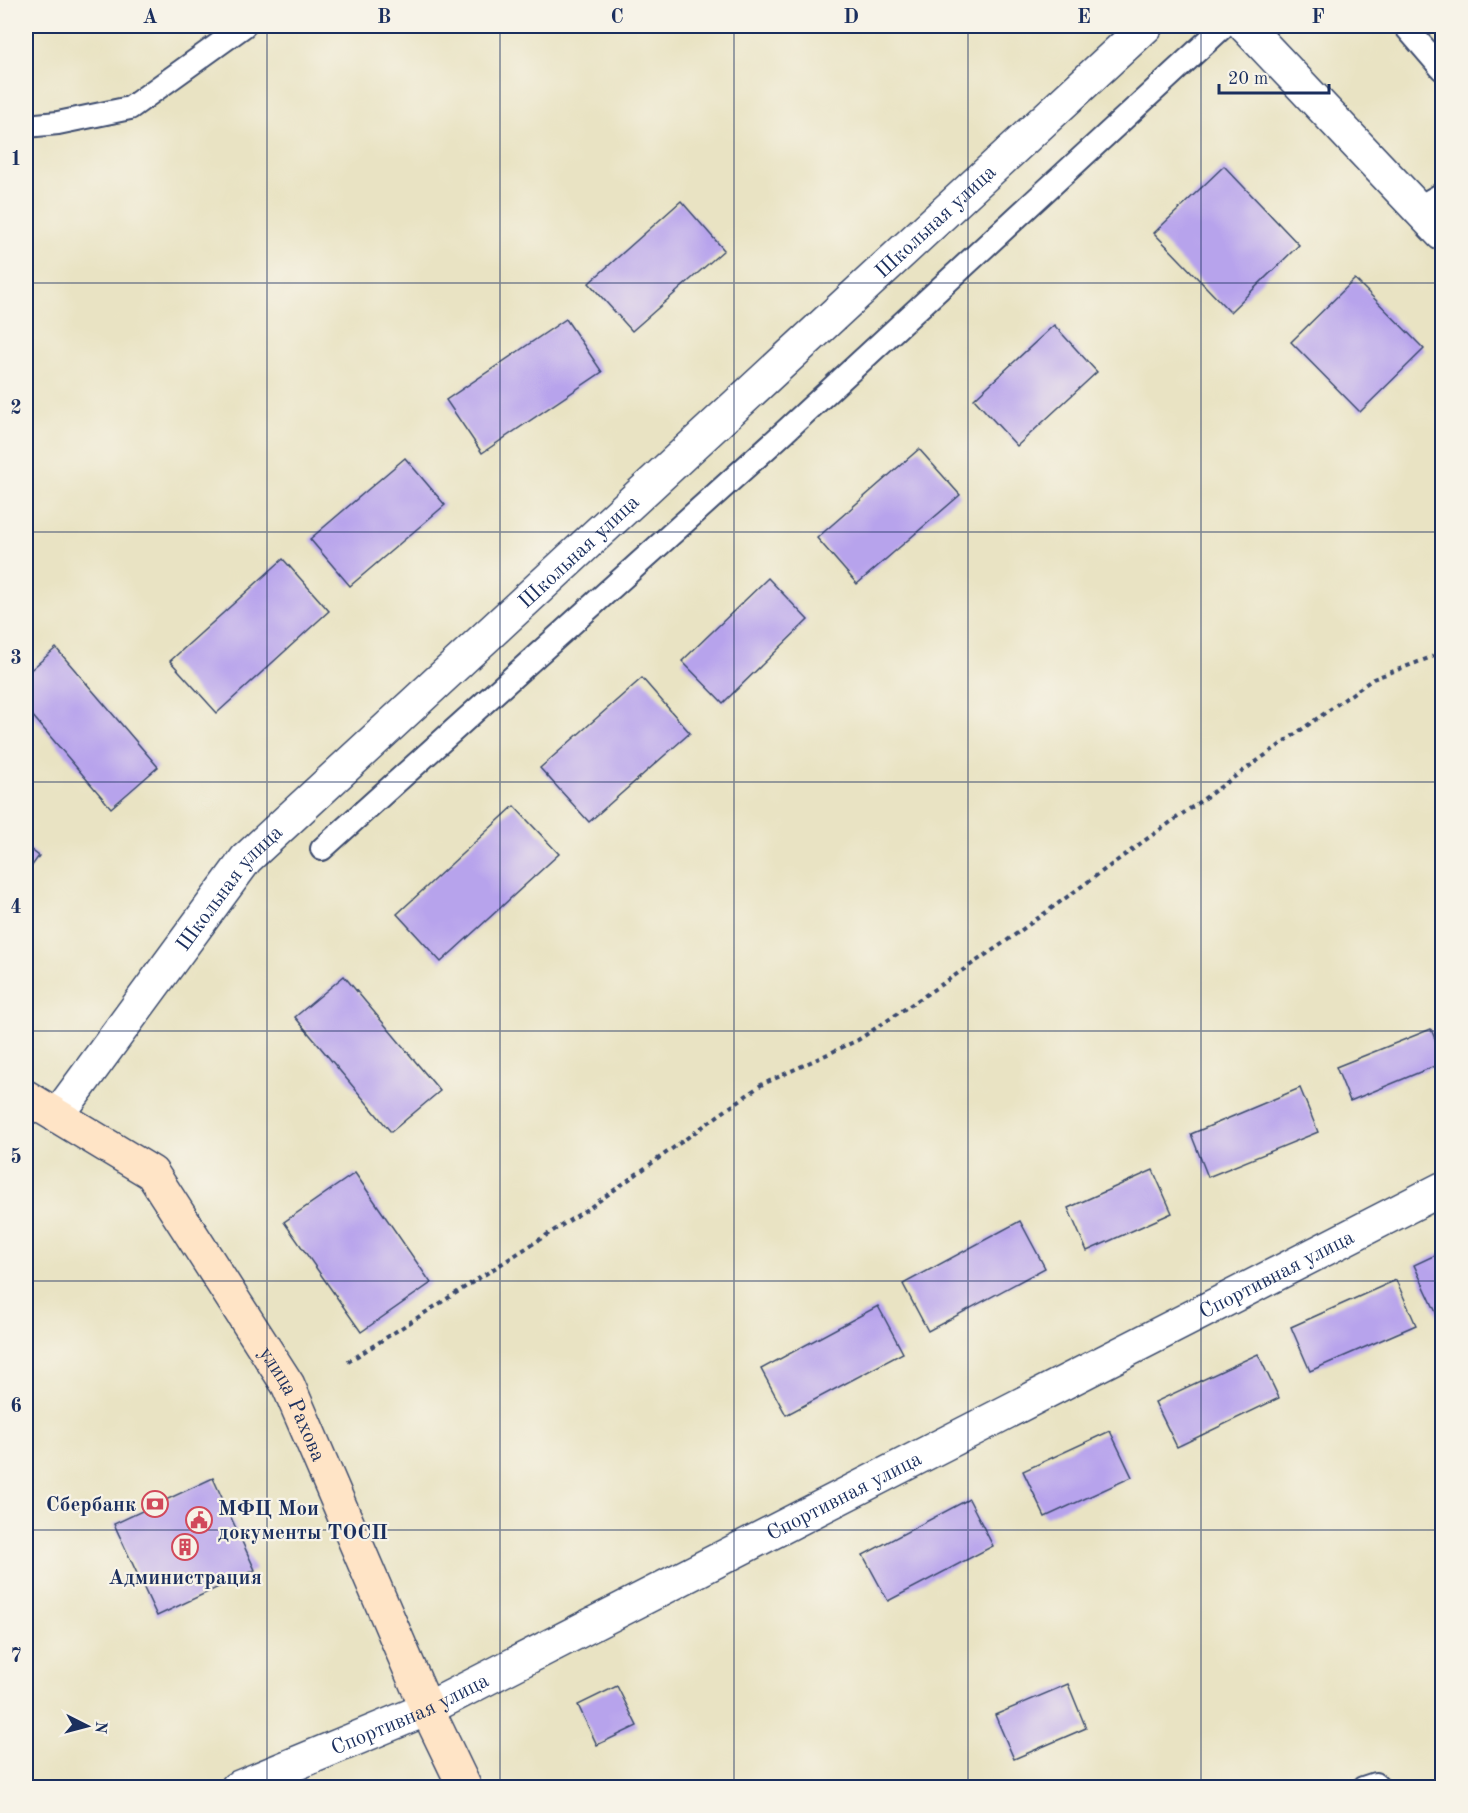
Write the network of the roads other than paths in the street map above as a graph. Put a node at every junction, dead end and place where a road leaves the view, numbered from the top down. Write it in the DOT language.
graph roads {
  1 [pos="244,26"];
  2 [pos="1146,26"];
  3 [pos="1224,26"];
  4 [pos="1245,26"];
  5 [pos="1405,26"];
  6 [pos="1443,69"];
  7 [pos="26,126"];
  8 [pos="1430,201"];
  9 [pos="1443,234"];
  10 [pos="322,849"];
  11 [pos="26,1097"];
  12 [pos="57,1116"];
  13 [pos="1443,1189"];
  14 [pos="427,1709"];
  15 [pos="237,1788"];
  16 [pos="465,1788"];
  17 [pos="1363,1788"];
  18 [pos="1379,1788"];
  1 -- 7 [label="lane"];
  2 -- 12 [label="street, Школьная улица"];
  3 -- 10 [label="lane"];
  4 -- 8 [label="street"];
  5 -- 6 [label="lane"];
  8 -- 9 [label="street"];
  11 -- 12 [label="street, улица Рахова"];
  12 -- 14 [label="street, улица Рахова"];
  13 -- 14 [label="street, Спортивная улица"];
  14 -- 15 [label="street, Спортивная улица"];
  14 -- 16 [label="street, улица Рахова"];
  17 -- 18 [label="lane"];
}
